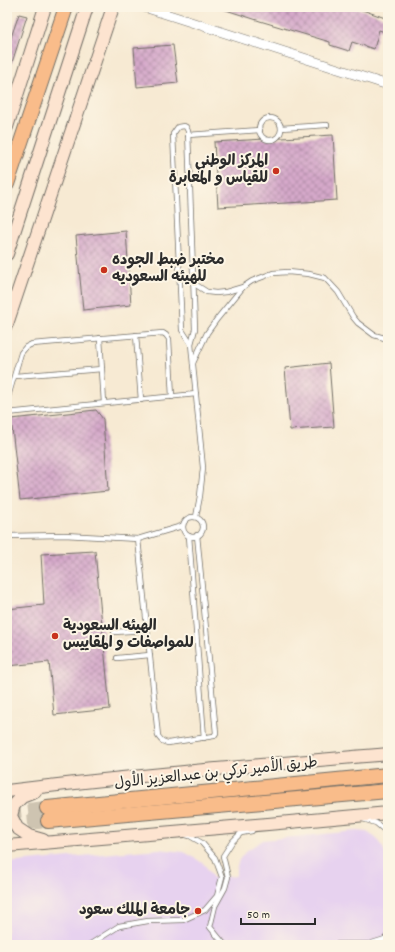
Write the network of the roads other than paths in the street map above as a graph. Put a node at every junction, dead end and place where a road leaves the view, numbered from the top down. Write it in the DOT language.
graph roads {
  1 [pos="45,7"];
  2 [pos="66,7"];
  3 [pos="87,7"];
  4 [pos="95,7"];
  5 [pos="113,7"];
  6 [pos="144,7"];
  7 [pos="68,67"];
  8 [pos="388,85"];
  9 [pos="327,125"];
  10 [pos="7,127"];
  11 [pos="281,128"];
  12 [pos="260,130"];
  13 [pos="188,135"];
  14 [pos="7,184"];
  15 [pos="7,254"];
  16 [pos="194,283"];
  17 [pos="243,287"];
  18 [pos="7,324"];
  19 [pos="136,335"];
  20 [pos="100,338"];
  21 [pos="388,339"];
  22 [pos="191,344"];
  23 [pos="193,364"];
  24 [pos="102,369"];
  25 [pos="15,376"];
  26 [pos="196,394"];
  27 [pos="172,397"];
  28 [pos="7,400"];
  29 [pos="141,400"];
  30 [pos="104,403"];
  31 [pos="7,413"];
  32 [pos="196,517"];
  33 [pos="7,522"];
  34 [pos="182,526"];
  35 [pos="198,535"];
  36 [pos="8,536"];
  37 [pos="189,536"];
  38 [pos="138,539"];
  39 [pos="147,630"];
  40 [pos="114,632"];
  41 [pos="150,655"];
  42 [pos="116,658"];
  43 [pos="204,738"];
  44 [pos="388,754"];
  45 [pos="388,775"];
  46 [pos="53,785"];
  47 [pos="7,791"];
  48 [pos="388,791"];
  49 [pos="388,813"];
  50 [pos="354,817"];
  51 [pos="268,824"];
  52 [pos="172,832"];
  53 [pos="388,833"];
  54 [pos="50,842"];
  55 [pos="7,846"];
  56 [pos="388,935"];
  57 [pos="369,944"];
  58 [pos="388,944"];
  59 [pos="89,945"];
  60 [pos="219,945"];
  61 [pos="226,945"];
  62 [pos="284,945"];
  1 -- 10 [label="main road"];
  2 -- 14 [label="main road"];
  3 -- 7 [label="main road"];
  4 -- 7 [label="main road"];
  5 -- 18 [label="main road"];
  6 -- 8 [label="street"];
  7 -- 15 [label="main road"];
  9 -- 11 [label="lane"];
  11 -- 12 [label="lane"];
  11 -- 12 [label="lane"];
  12 -- 13 [label="lane"];
  13 -- 16 [label="lane"];
  13 -- 22 [label="lane"];
  16 -- 17 [label="lane"];
  16 -- 22 [label="lane"];
  17 -- 21 [label="lane"];
  17 -- 23 [label="lane"];
  19 -- 20 [label="lane"];
  19 -- 27 [label="lane"];
  19 -- 29 [label="lane"];
  20 -- 24 [label="lane"];
  20 -- 25 [label="lane"];
  22 -- 23 [label="lane"];
  23 -- 26 [label="lane"];
  24 -- 25 [label="lane"];
  24 -- 30 [label="lane"];
  25 -- 28 [label="lane"];
  26 -- 27 [label="lane"];
  26 -- 32 [label="lane"];
  27 -- 29 [label="lane"];
  29 -- 30 [label="lane"];
  30 -- 31 [label="lane"];
  32 -- 34 [label="lane"];
  32 -- 35 [label="lane"];
  33 -- 36 [label="lane"];
  34 -- 37 [label="lane"];
  34 -- 38 [label="lane"];
  35 -- 37 [label="lane"];
  35 -- 43 [label="lane"];
  36 -- 38 [label="lane"];
  37 -- 43 [label="lane"];
  38 -- 39 [label="lane"];
  39 -- 40 [label="lane"];
  39 -- 41 [label="lane"];
  41 -- 42 [label="lane"];
  41 -- 43 [label="lane"];
  44 -- 46 [label="main road"];
  45 -- 48 [label="main road, طريق الأمير تركي بن عبدالعزيز الأول"];
  46 -- 47 [label="main road"];
  46 -- 54 [label="main road"];
  49 -- 50 [label="main road"];
  50 -- 51 [label="main road"];
  50 -- 53 [label="lane"];
  51 -- 52 [label="main road"];
  51 -- 61 [label="lane"];
  52 -- 54 [label="main road"];
  52 -- 59 [label="lane"];
  54 -- 55 [label="main road"];
  56 -- 57 [label="lane"];
  57 -- 58 [label="lane"];
  57 -- 62 [label="lane"];
  60 -- 61 [label="lane"];
}
